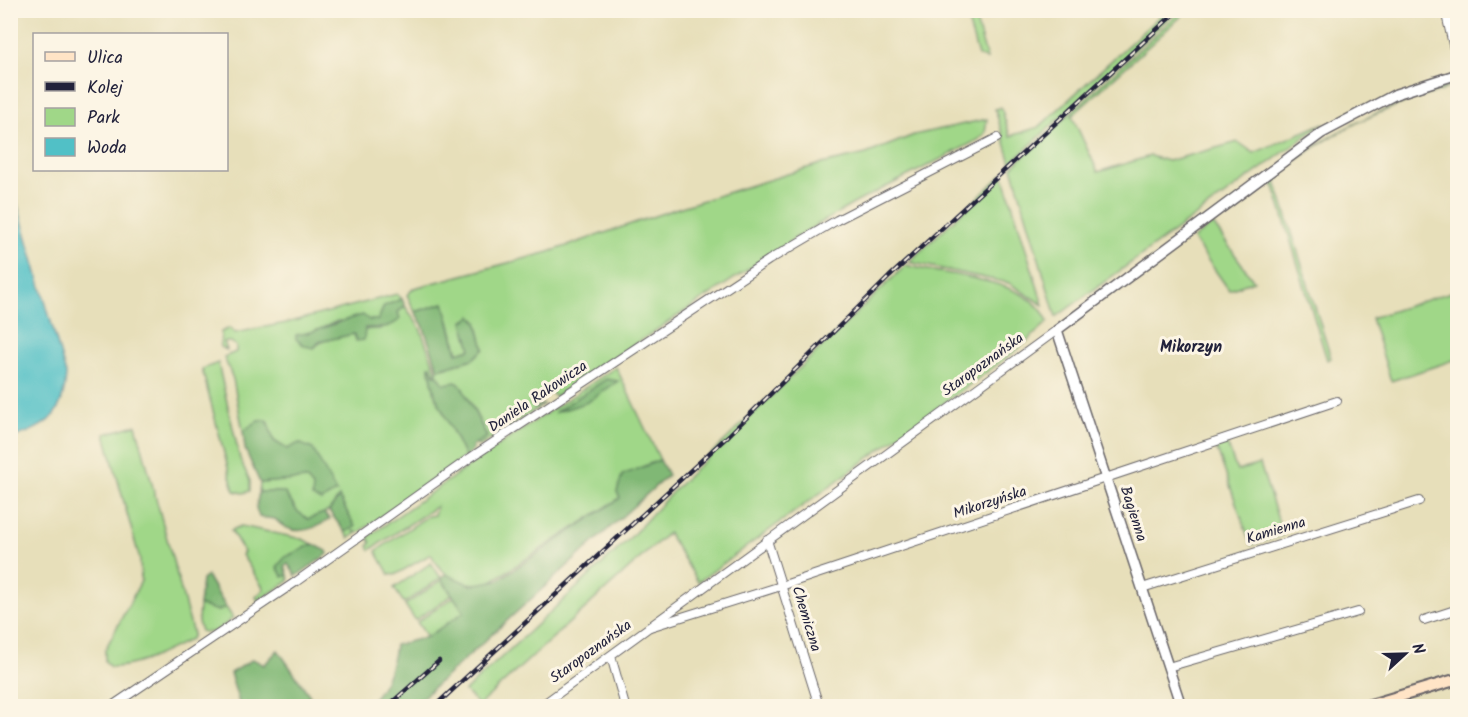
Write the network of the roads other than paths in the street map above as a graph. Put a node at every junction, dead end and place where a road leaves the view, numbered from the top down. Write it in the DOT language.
graph roads {
  1 [pos="1446,10"];
  2 [pos="1458,66"];
  3 [pos="1458,74"];
  4 [pos="997,138"];
  5 [pos="1057,330"];
  6 [pos="1337,401"];
  7 [pos="1105,478"];
  8 [pos="1419,501"];
  9 [pos="767,540"];
  10 [pos="781,586"];
  11 [pos="1142,588"];
  12 [pos="680,605"];
  13 [pos="1458,609"];
  14 [pos="1358,612"];
  15 [pos="686,616"];
  16 [pos="1424,620"];
  17 [pos="650,627"];
  18 [pos="611,656"];
  19 [pos="1168,667"];
  20 [pos="1458,679"];
  21 [pos="117,705"];
  22 [pos="541,706"];
  23 [pos="625,706"];
  24 [pos="819,706"];
  25 [pos="1180,706"];
  26 [pos="1367,706"];
  1 -- 2 [label="street"];
  3 -- 5 [label="street, Staropoznańska"];
  4 -- 21 [label="street, Daniela Rakowicza"];
  5 -- 7 [label="street, Bagienna"];
  5 -- 9 [label="street, Staropoznańska"];
  6 -- 7 [label="street, Mikorzyńska"];
  7 -- 10 [label="street, Mikorzyńska"];
  7 -- 11 [label="street, Bagienna"];
  8 -- 11 [label="street, Kamienna"];
  9 -- 10 [label="street, Chemiczna"];
  9 -- 12 [label="street, Staropoznańska"];
  10 -- 15 [label="street, Mikorzyńska"];
  10 -- 24 [label="street, Chemiczna"];
  11 -- 19 [label="street, Bagienna"];
  12 -- 15 [label="street"];
  12 -- 17 [label="street, Staropoznańska"];
  13 -- 16 [label="street"];
  14 -- 19 [label="street"];
  15 -- 17 [label="street, Mikorzyńska"];
  17 -- 18 [label="street, Staropoznańska"];
  18 -- 22 [label="street, Staropoznańska"];
  18 -- 23 [label="street"];
  19 -- 25 [label="street, Bagienna"];
  20 -- 26 [label="main road"];
}
